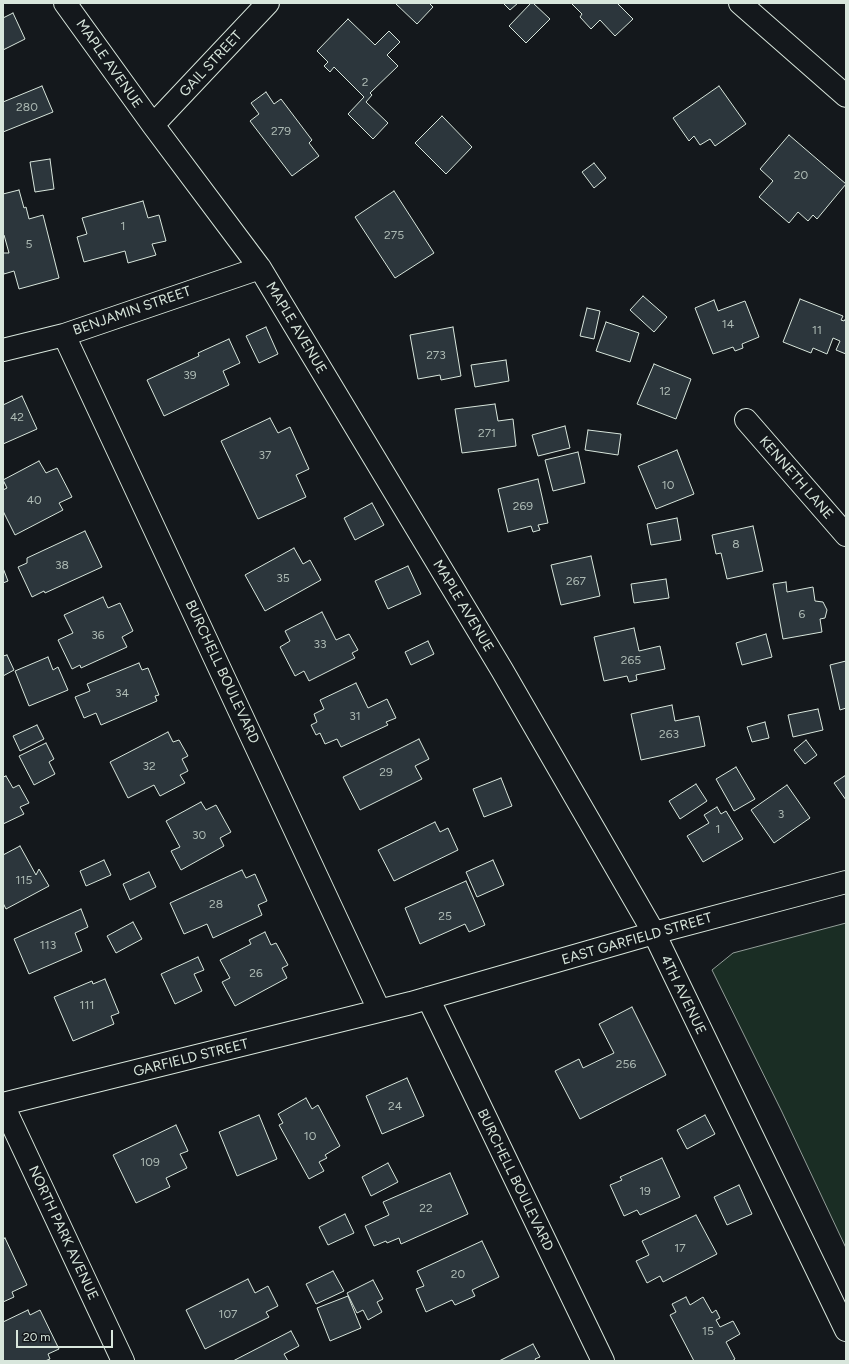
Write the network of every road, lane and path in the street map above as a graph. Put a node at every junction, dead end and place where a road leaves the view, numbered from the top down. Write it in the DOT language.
graph roads {
  1 [pos="66,3"];
  2 [pos="268,3"];
  3 [pos="740,3"];
  4 [pos="846,96"];
  5 [pos="153,125"];
  6 [pos="260,268"];
  7 [pos="64,334"];
  8 [pos="3,350"];
  9 [pos="746,420"];
  10 [pos="846,535"];
  11 [pos="502,670"];
  12 [pos="846,882"];
  13 [pos="654,933"];
  14 [pos="428,998"];
  15 [pos="380,1010"];
  16 [pos="3,1105"];
  17 [pos="846,1330"];
  18 [pos="124,1361"];
  19 [pos="603,1361"];
  1 -- 5 [label="street, MAPLE AVENUE"];
  2 -- 5 [label="street, GAIL STREET"];
  3 -- 4 [label="street"];
  5 -- 6 [label="street, MAPLE AVENUE"];
  6 -- 7 [label="street, BENJAMIN STREET"];
  6 -- 11 [label="street, MAPLE AVENUE"];
  7 -- 8 [label="street, BENJAMIN STREET"];
  7 -- 15 [label="street, BURCHELL BOULEVARD"];
  9 -- 10 [label="street, KENNETH LANE"];
  11 -- 13 [label="street, 4TH AVENUE"];
  12 -- 13 [label="street, EAST GARFIELD STREET"];
  13 -- 14 [label="street, EAST GARFIELD STREET"];
  13 -- 17 [label="street, 4TH AVENUE"];
  14 -- 15 [label="street, EAST GARFIELD STREET"];
  14 -- 19 [label="street, BURCHELL BOULEVARD"];
  15 -- 16 [label="street, GARFIELD STREET"];
  16 -- 18 [label="street, NORTH PARK AVENUE"];
}
